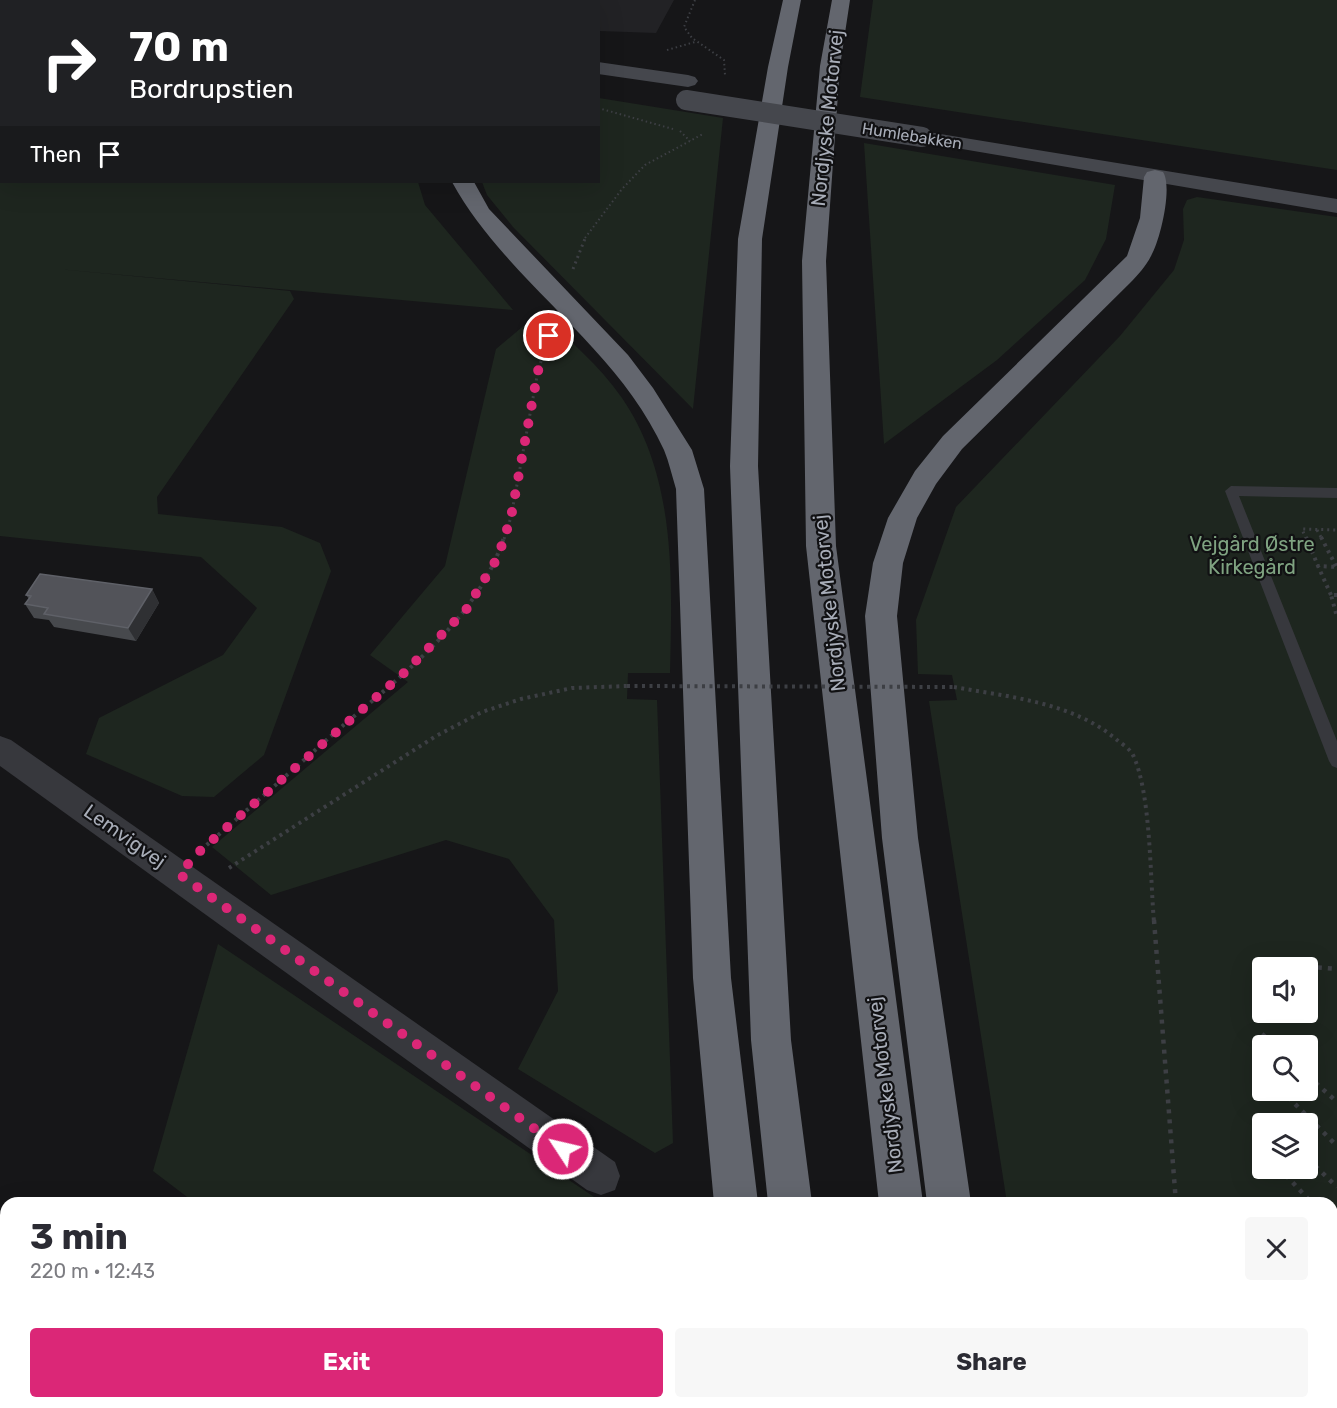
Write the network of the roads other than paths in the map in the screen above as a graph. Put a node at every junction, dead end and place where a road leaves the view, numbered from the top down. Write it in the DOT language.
graph roads {
  1 [pos="792,0"];
  2 [pos="840,0"];
  3 [pos="600,69"];
  4 [pos="600,86"];
  5 [pos="687,91"];
  6 [pos="1155,167"];
  7 [pos="464,183"];
  8 [pos="1337,185"];
  9 [pos="1337,206"];
  10 [pos="1337,493"];
  11 [pos="0,749"];
  12 [pos="1337,761"];
  13 [pos="601,1176"];
  14 [pos="735,1197"];
  15 [pos="789,1197"];
  16 [pos="900,1197"];
  17 [pos="948,1197"];
  1 -- 15 [label="highway"];
  2 -- 16 [label="highway, Nordjyske Motorvej"];
  3 -- 5 [label="street, Humlebakken"];
  4 -- 5 [label="street, Humlebakken"];
  5 -- 6 [label="street, Humlebakken, bridge"];
  6 -- 8 [label="street, Humlebakken"];
  6 -- 9 [label="street, Humlebakken"];
  6 -- 17 [label="highway"];
  7 -- 14 [label="highway"];
  10 -- 12 [label="lane"];
  11 -- 13 [label="street, Lemvigvej"];
}
